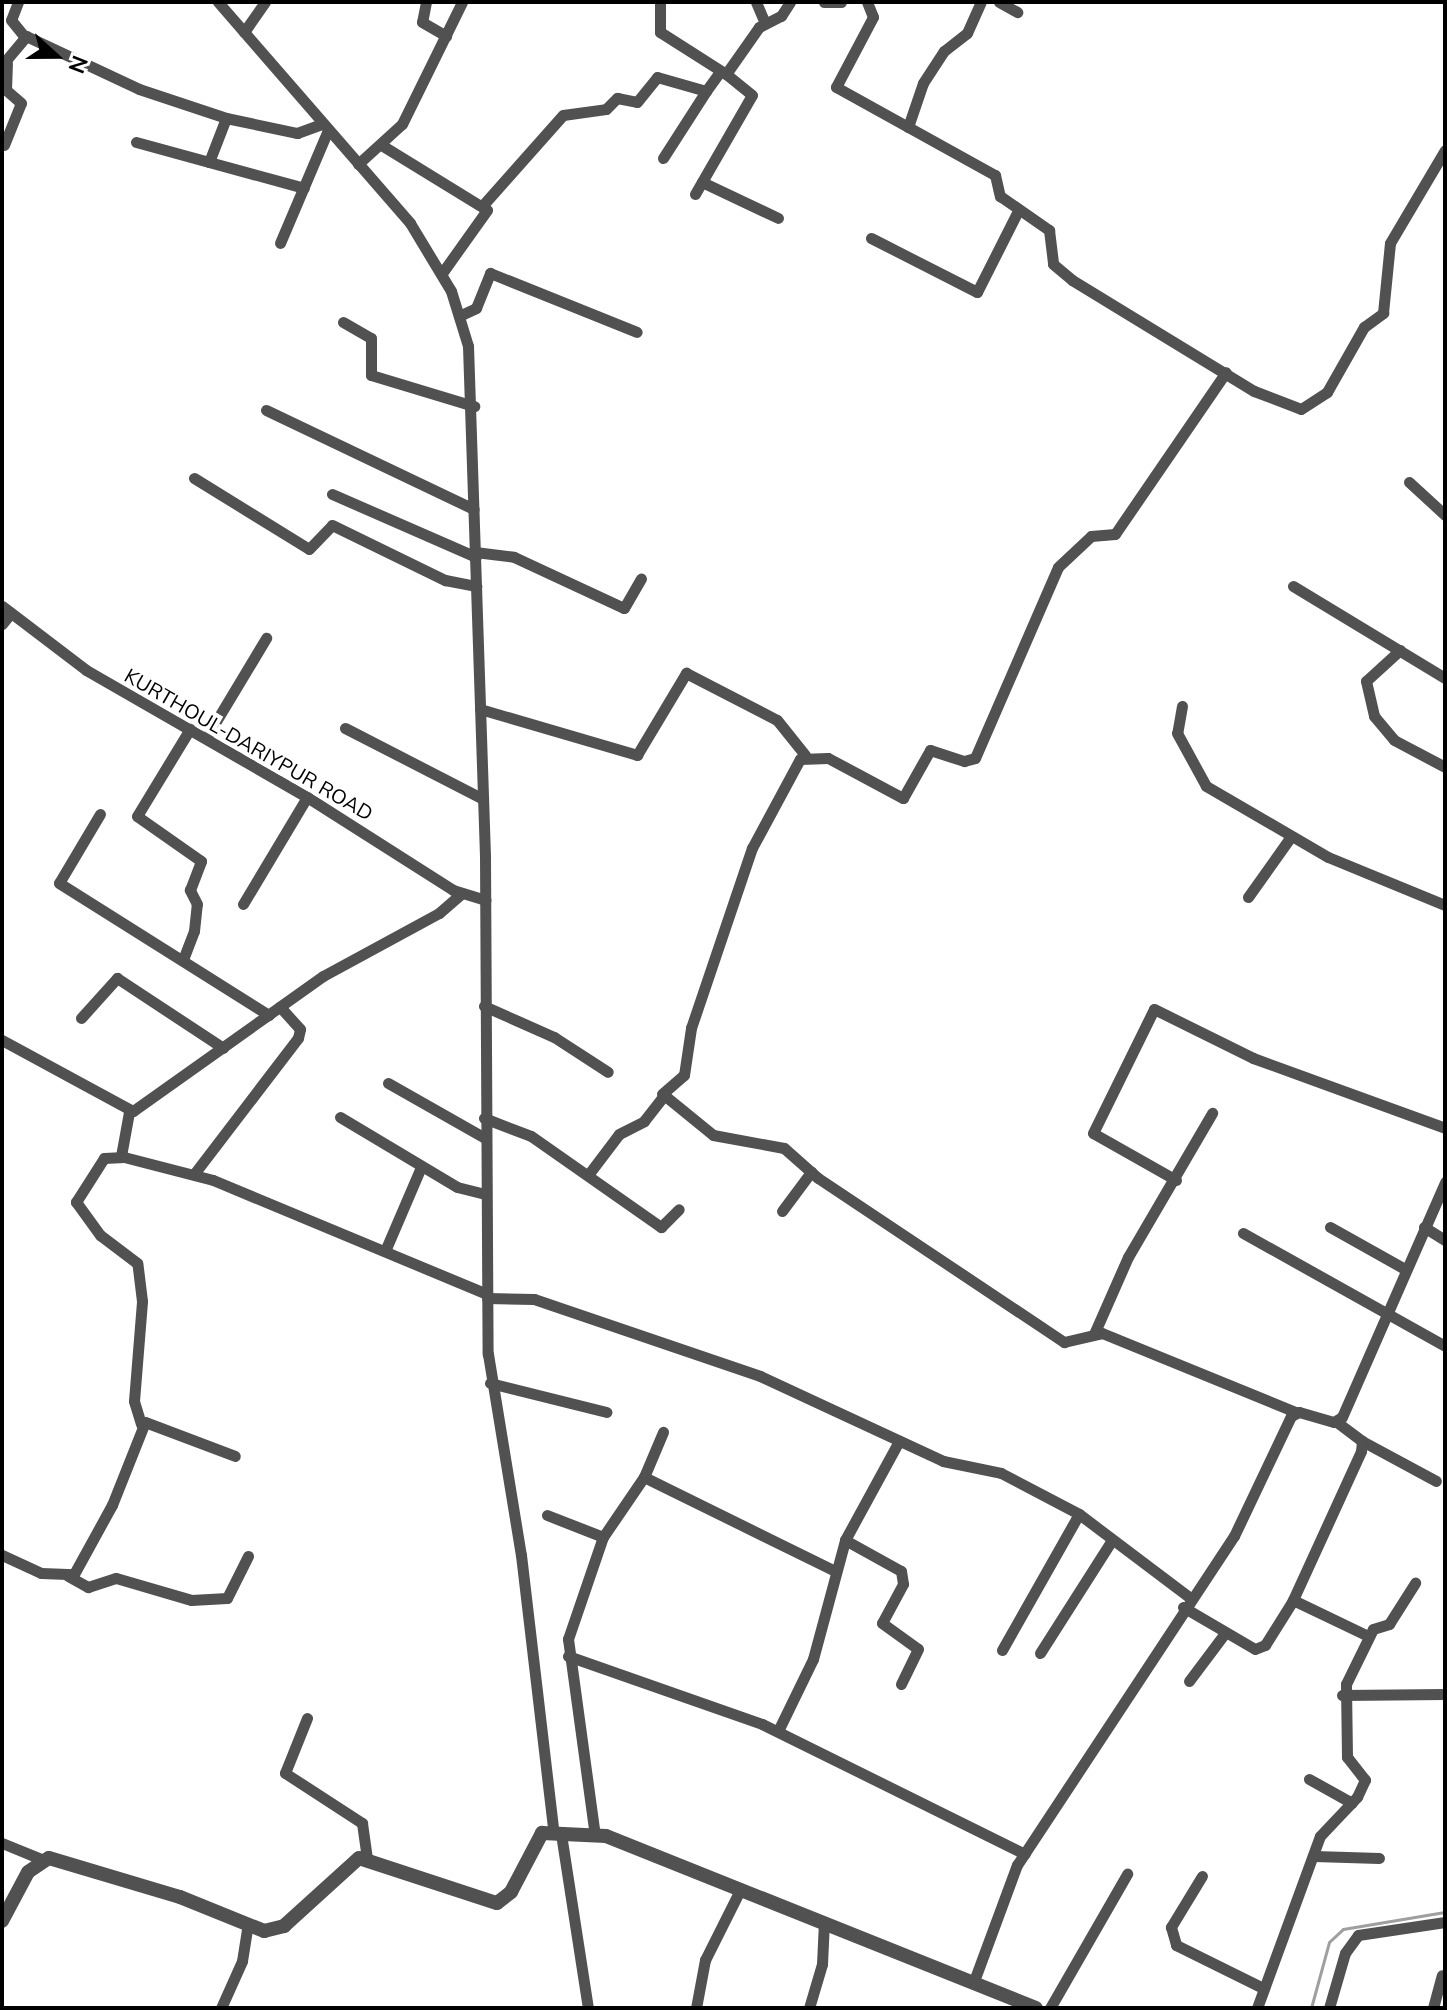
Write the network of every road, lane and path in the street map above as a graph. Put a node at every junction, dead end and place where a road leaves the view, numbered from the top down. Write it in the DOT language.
graph roads {
  1 [pos="18,2"];
  2 [pos="218,2"];
  3 [pos="265,2"];
  4 [pos="426,2"];
  5 [pos="462,2"];
  6 [pos="660,2"];
  7 [pos="756,2"];
  8 [pos="790,2"];
  9 [pos="824,2"];
  10 [pos="841,2"];
  11 [pos="867,2"];
  12 [pos="981,2"];
  13 [pos="999,2"];
  14 [pos="1017,12"];
  15 [pos="765,23"];
  16 [pos="244,32"];
  17 [pos="24,36"];
  18 [pos="446,36"];
  19 [pos="5,64"];
  20 [pos="723,73"];
  21 [pos="706,91"];
  22 [pos="226,118"];
  23 [pos="325,127"];
  24 [pos="908,127"];
  25 [pos="136,142"];
  26 [pos="4,145"];
  27 [pos="383,146"];
  28 [pos="1445,150"];
  29 [pos="663,158"];
  30 [pos="209,162"];
  31 [pos="358,164"];
  32 [pos="702,182"];
  33 [pos="304,188"];
  34 [pos="695,194"];
  35 [pos="483,205"];
  36 [pos="1018,211"];
  37 [pos="778,218"];
  38 [pos="871,238"];
  39 [pos="280,243"];
  40 [pos="442,273"];
  41 [pos="459,316"];
  42 [pos="343,322"];
  43 [pos="637,332"];
  44 [pos="1226,372"];
  45 [pos="474,406"];
  46 [pos="266,410"];
  47 [pos="194,478"];
  48 [pos="1409,482"];
  49 [pos="332,494"];
  50 [pos="474,509"];
  51 [pos="1445,515"];
  52 [pos="476,555"];
  53 [pos="641,579"];
  54 [pos="476,586"];
  55 [pos="1293,586"];
  56 [pos="6,610"];
  57 [pos="2,624"];
  58 [pos="266,638"];
  59 [pos="1400,650"];
  60 [pos="1445,678"];
  61 [pos="1182,706"];
  62 [pos="480,709"];
  63 [pos="345,728"];
  64 [pos="190,729"];
  65 [pos="206,738"];
  66 [pos="805,755"];
  67 [pos="1445,767"];
  68 [pos="307,797"];
  69 [pos="483,799"];
  70 [pos="100,814"];
  71 [pos="1290,838"];
  72 [pos="461,894"];
  73 [pos="1248,897"];
  74 [pos="485,900"];
  75 [pos="243,904"];
  76 [pos="1445,905"];
  77 [pos="184,957"];
  78 [pos="484,1006"];
  79 [pos="280,1007"];
  80 [pos="269,1015"];
  81 [pos="81,1018"];
  82 [pos="2,1040"];
  83 [pos="223,1048"];
  84 [pos="608,1072"];
  85 [pos="388,1083"];
  86 [pos="662,1094"];
  87 [pos="129,1112"];
  88 [pos="1212,1113"];
  89 [pos="340,1117"];
  90 [pos="484,1118"];
  91 [pos="1445,1128"];
  92 [pos="485,1138"];
  93 [pos="121,1156"];
  94 [pos="421,1167"];
  95 [pos="811,1172"];
  96 [pos="194,1174"];
  97 [pos="588,1175"];
  98 [pos="1176,1180"];
  99 [pos="1445,1182"];
  100 [pos="486,1194"];
  101 [pos="1442,1197"];
  102 [pos="679,1209"];
  103 [pos="782,1211"];
  104 [pos="1330,1227"];
  105 [pos="1424,1227"];
  106 [pos="1243,1233"];
  107 [pos="1445,1240"];
  108 [pos="385,1251"];
  109 [pos="1403,1268"];
  110 [pos="492,1297"];
  111 [pos="1384,1312"];
  112 [pos="1094,1334"];
  113 [pos="1445,1346"];
  114 [pos="490,1383"];
  115 [pos="606,1412"];
  116 [pos="1296,1412"];
  117 [pos="1337,1422"];
  118 [pos="141,1424"];
  119 [pos="663,1432"];
  120 [pos="899,1441"];
  121 [pos="1362,1441"];
  122 [pos="235,1456"];
  123 [pos="644,1477"];
  124 [pos="1436,1481"];
  125 [pos="1079,1514"];
  126 [pos="547,1515"];
  127 [pos="603,1537"];
  128 [pos="845,1540"];
  129 [pos="1112,1540"];
  130 [pos="248,1556"];
  131 [pos="3,1557"];
  132 [pos="833,1570"];
  133 [pos="68,1576"];
  134 [pos="1415,1583"];
  135 [pos="1293,1600"];
  136 [pos="1186,1602"];
  137 [pos="1225,1633"];
  138 [pos="1368,1636"];
  139 [pos="1002,1650"];
  140 [pos="1040,1653"];
  141 [pos="568,1656"];
  142 [pos="1189,1681"];
  143 [pos="901,1684"];
  144 [pos="1445,1694"];
  145 [pos="1342,1695"];
  146 [pos="307,1718"];
  147 [pos="778,1731"];
  148 [pos="1309,1779"];
  149 [pos="1352,1803"];
  150 [pos="558,1834"];
  151 [pos="595,1836"];
  152 [pos="2,1843"];
  153 [pos="1025,1854"];
  154 [pos="1314,1856"];
  155 [pos="367,1857"];
  156 [pos="1379,1858"];
  157 [pos="41,1859"];
  158 [pos="1127,1874"];
  159 [pos="1202,1876"];
  160 [pos="741,1888"];
  161 [pos="2,1921"];
  162 [pos="824,1922"];
  163 [pos="1445,1922"];
  164 [pos="247,1928"];
  165 [pos="1442,1975"];
  166 [pos="974,1981"];
  167 [pos="1263,1988"];
  168 [pos="221,2008"];
  169 [pos="588,2008"];
  170 [pos="696,2008"];
  171 [pos="809,2008"];
  172 [pos="1036,2008"];
  173 [pos="1050,2008"];
  174 [pos="1257,2008"];
  175 [pos="1329,2008"];
  176 [pos="1433,2008"];
  1 -- 17 [label="street"];
  2 -- 16 [label="street"];
  3 -- 16 [label="street"];
  4 -- 18 [label="street"];
  5 -- 18 [label="street"];
  6 -- 20 [label="street"];
  7 -- 15 [label="street"];
  8 -- 15 [label="street"];
  9 -- 10 [label="street"];
  11 -- 24 [label="street"];
  12 -- 24 [label="street"];
  13 -- 14 [label="street"];
  15 -- 20 [label="street"];
  16 -- 23 [label="street"];
  17 -- 19 [label="street"];
  17 -- 22 [label="street"];
  18 -- 27 [label="street"];
  19 -- 26 [label="street"];
  20 -- 21 [label="street"];
  20 -- 32 [label="street"];
  21 -- 29 [label="street"];
  21 -- 35 [label="street"];
  22 -- 23 [label="street"];
  22 -- 30 [label="street"];
  23 -- 31 [label="street"];
  23 -- 33 [label="street"];
  24 -- 36 [label="street"];
  25 -- 30 [label="street"];
  27 -- 31 [label="street"];
  27 -- 35 [label="street"];
  28 -- 44 [label="street"];
  30 -- 33 [label="street"];
  31 -- 40 [label="street"];
  32 -- 34 [label="street"];
  32 -- 37 [label="street"];
  33 -- 39 [label="street"];
  35 -- 40 [label="street"];
  36 -- 38 [label="street"];
  36 -- 44 [label="street"];
  40 -- 41 [label="street"];
  41 -- 43 [label="street"];
  41 -- 45 [label="street"];
  42 -- 45 [label="street"];
  44 -- 66 [label="street"];
  45 -- 50 [label="street"];
  46 -- 50 [label="street"];
  47 -- 54 [label="street"];
  48 -- 51 [label="street"];
  49 -- 52 [label="street"];
  50 -- 52 [label="street"];
  52 -- 53 [label="street"];
  52 -- 54 [label="street"];
  54 -- 62 [label="street"];
  55 -- 59 [label="street"];
  56 -- 57 [label="street"];
  56 -- 64 [label="street, KURTHOUL-DARIYPUR ROAD"];
  58 -- 65 [label="street"];
  59 -- 60 [label="street"];
  59 -- 67 [label="street"];
  61 -- 71 [label="street"];
  62 -- 66 [label="street"];
  62 -- 69 [label="street"];
  63 -- 69 [label="street"];
  64 -- 65 [label="street, KURTHOUL-DARIYPUR ROAD"];
  64 -- 77 [label="street"];
  65 -- 68 [label="street, KURTHOUL-DARIYPUR ROAD"];
  66 -- 86 [label="street"];
  68 -- 72 [label="street, KURTHOUL-DARIYPUR ROAD"];
  68 -- 75 [label="street"];
  69 -- 74 [label="street"];
  70 -- 77 [label="street"];
  71 -- 73 [label="street"];
  71 -- 76 [label="street"];
  72 -- 74 [label="street, KURTHOUL-DARIYPUR ROAD"];
  72 -- 79 [label="street"];
  74 -- 78 [label="street"];
  77 -- 80 [label="street"];
  78 -- 84 [label="street"];
  78 -- 90 [label="street"];
  79 -- 80 [label="street"];
  79 -- 96 [label="street"];
  80 -- 83 [label="street"];
  81 -- 83 [label="street"];
  82 -- 87 [label="street"];
  83 -- 87 [label="street"];
  85 -- 92 [label="street"];
  86 -- 95 [label="street"];
  86 -- 97 [label="street"];
  87 -- 93 [label="street"];
  88 -- 98 [label="street"];
  89 -- 94 [label="street"];
  90 -- 92 [label="street"];
  90 -- 97 [label="street"];
  91 -- 98 [label="street"];
  92 -- 100 [label="street"];
  93 -- 96 [label="street"];
  93 -- 118 [label="street"];
  94 -- 100 [label="street"];
  94 -- 108 [label="street"];
  95 -- 103 [label="street"];
  95 -- 112 [label="street"];
  96 -- 108 [label="street"];
  97 -- 102 [label="street"];
  98 -- 112 [label="street"];
  99 -- 101 [label="street"];
  100 -- 110 [label="street"];
  101 -- 105 [label="street"];
  104 -- 109 [label="street"];
  105 -- 107 [label="street"];
  105 -- 109 [label="street"];
  106 -- 111 [label="street"];
  108 -- 110 [label="street"];
  109 -- 111 [label="street"];
  110 -- 114 [label="street"];
  110 -- 120 [label="street"];
  111 -- 113 [label="street"];
  111 -- 117 [label="street"];
  112 -- 116 [label="street"];
  114 -- 115 [label="street"];
  114 -- 150 [label="street"];
  116 -- 117 [label="street"];
  116 -- 136 [label="street"];
  117 -- 121 [label="street"];
  118 -- 122 [label="street"];
  118 -- 133 [label="street"];
  119 -- 123 [label="street"];
  120 -- 125 [label="street"];
  120 -- 128 [label="street"];
  121 -- 124 [label="street"];
  121 -- 135 [label="street"];
  123 -- 127 [label="street"];
  123 -- 132 [label="street"];
  125 -- 129 [label="street"];
  125 -- 139 [label="street"];
  126 -- 127 [label="street"];
  127 -- 141 [label="street"];
  128 -- 132 [label="street"];
  128 -- 143 [label="street"];
  129 -- 136 [label="street"];
  129 -- 140 [label="street"];
  130 -- 133 [label="street"];
  131 -- 133 [label="street"];
  132 -- 147 [label="street"];
  134 -- 138 [label="street"];
  135 -- 137 [label="street"];
  135 -- 138 [label="street"];
  136 -- 137 [label="street"];
  136 -- 153 [label="street"];
  137 -- 142 [label="street"];
  138 -- 145 [label="street"];
  141 -- 147 [label="street"];
  141 -- 151 [label="street"];
  144 -- 145 [label="street"];
  145 -- 149 [label="street"];
  146 -- 155 [label="street"];
  147 -- 153 [label="street"];
  148 -- 149 [label="street"];
  149 -- 154 [label="street"];
  150 -- 151 [label="street"];
  150 -- 155 [label="street"];
  150 -- 169 [label="street"];
  151 -- 160 [label="street"];
  152 -- 157 [label="street"];
  153 -- 166 [label="street"];
  154 -- 156 [label="street"];
  154 -- 167 [label="street"];
  155 -- 164 [label="street"];
  157 -- 161 [label="street"];
  157 -- 164 [label="street"];
  158 -- 173 [label="street"];
  159 -- 167 [label="street"];
  160 -- 162 [label="street"];
  160 -- 170 [label="street"];
  162 -- 166 [label="street"];
  162 -- 171 [label="street"];
  163 -- 175 [label="street"];
  164 -- 168 [label="street"];
  165 -- 176 [label="street"];
  166 -- 172 [label="street"];
  167 -- 174 [label="street"];
}
